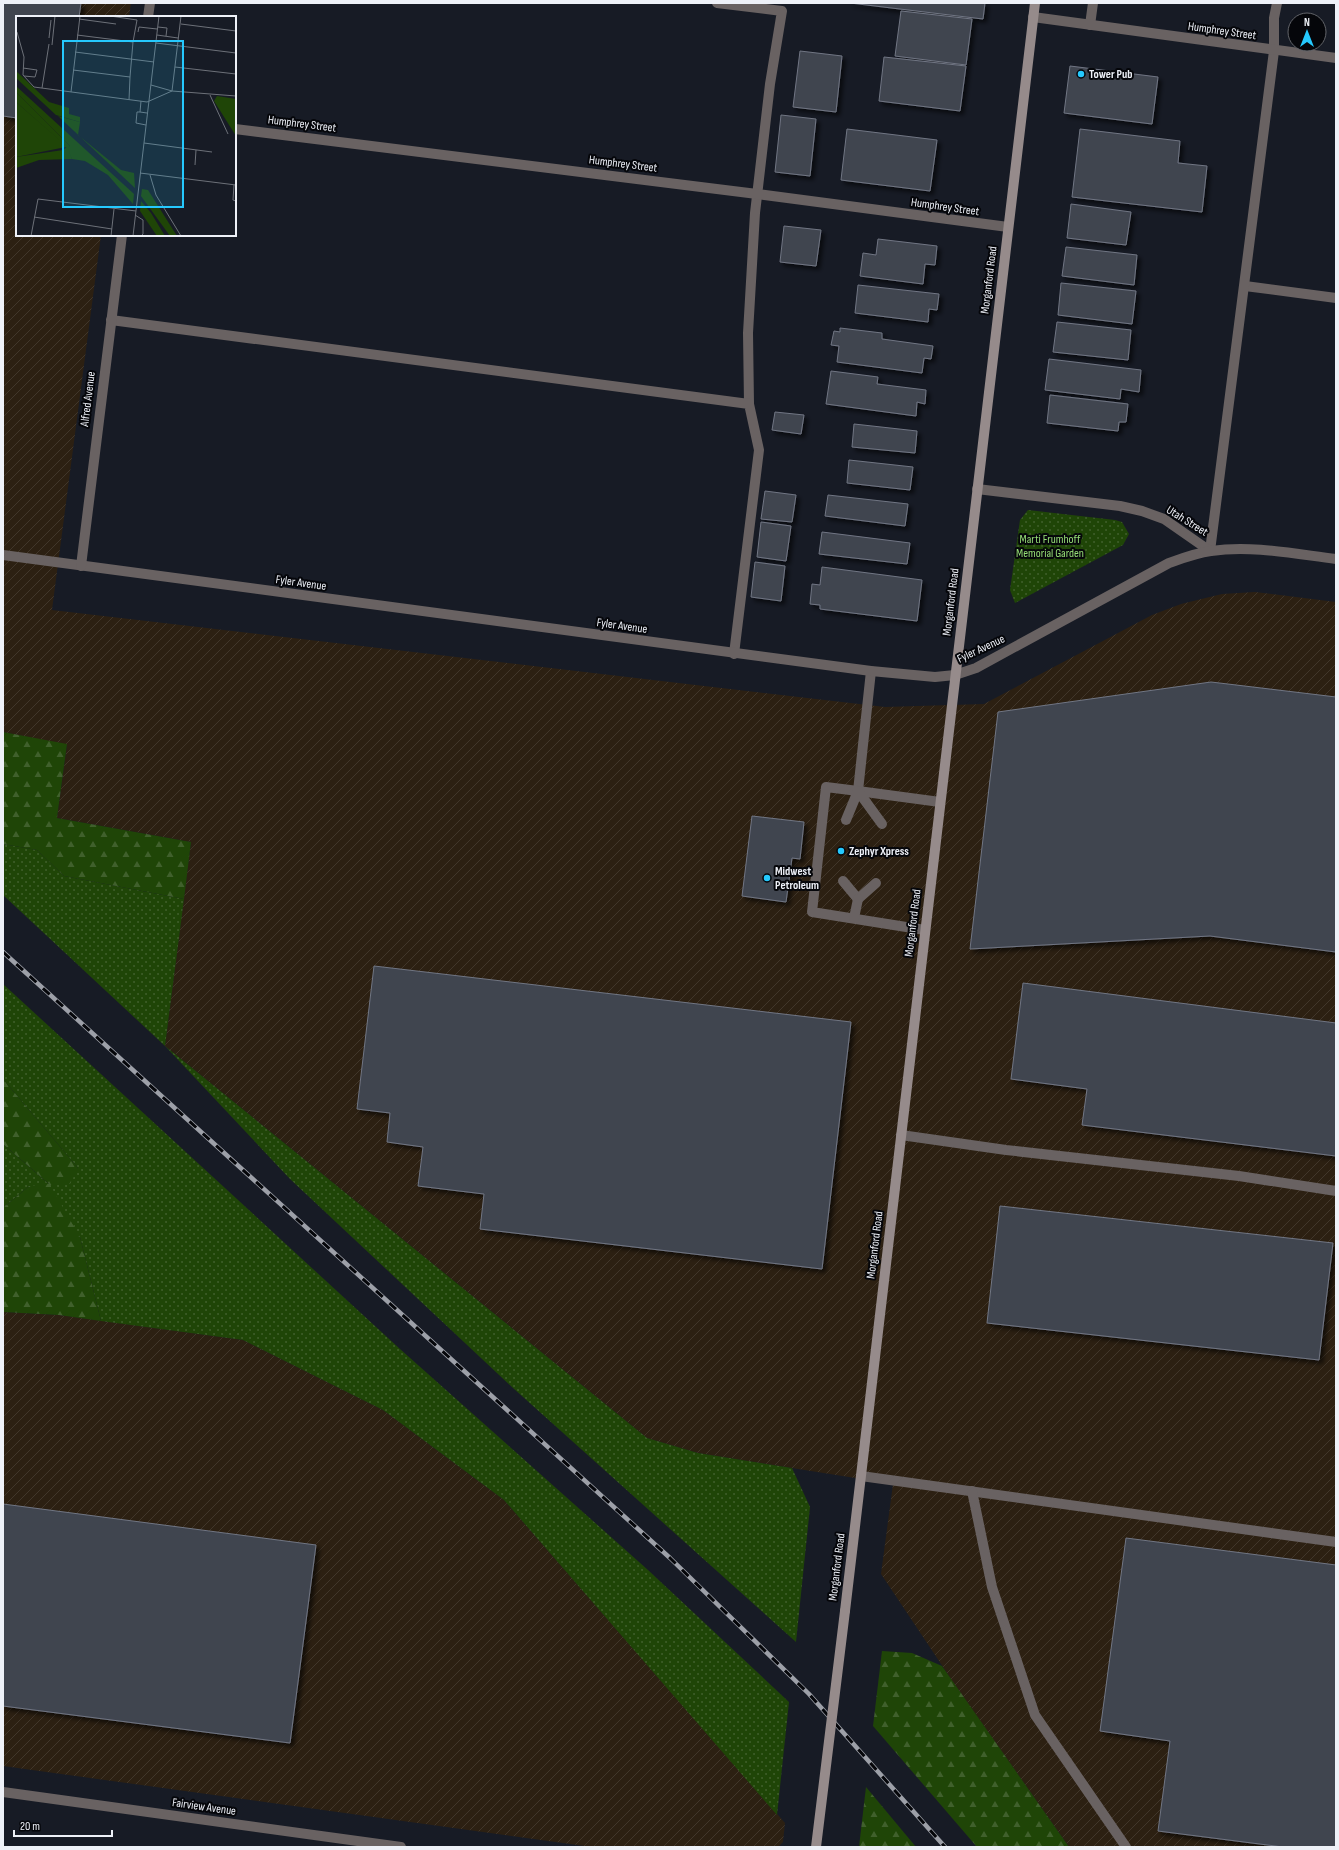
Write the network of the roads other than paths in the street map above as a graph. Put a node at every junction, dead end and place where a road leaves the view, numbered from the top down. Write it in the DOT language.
graph roads {
  1 [pos="150,3"];
  2 [pos="717,3"];
  3 [pos="1035,3"];
  4 [pos="1093,3"];
  5 [pos="1277,3"];
  6 [pos="783,7"];
  7 [pos="148,16"];
  8 [pos="1033,17"];
  9 [pos="1090,25"];
  10 [pos="1274,51"];
  11 [pos="1336,58"];
  12 [pos="236,129"];
  13 [pos="756,194"];
  14 [pos="1008,227"];
  15 [pos="122,236"];
  16 [pos="1244,286"];
  17 [pos="1336,298"];
  18 [pos="111,320"];
  19 [pos="749,404"];
  20 [pos="977,489"];
  21 [pos="1210,551"];
  22 [pos="3,555"];
  23 [pos="1336,559"];
  24 [pos="81,566"];
  25 [pos="734,654"];
  26 [pos="871,671"];
  27 [pos="955,675"];
  28 [pos="858,791"];
  29 [pos="940,802"];
  30 [pos="846,820"];
  31 [pos="882,824"];
  32 [pos="843,881"];
  33 [pos="876,883"];
  34 [pos="858,899"];
  35 [pos="854,918"];
  36 [pos="925,930"];
  37 [pos="901,1134"];
  38 [pos="1336,1191"];
  39 [pos="860,1476"];
  40 [pos="972,1491"];
  41 [pos="1336,1542"];
  42 [pos="3,1792"];
  43 [pos="401,1847"];
  44 [pos="816,1847"];
  45 [pos="1126,1847"];
  1 -- 7 [label="street"];
  2 -- 6 [label="street"];
  3 -- 8 [label="street, Morganford Road"];
  4 -- 9 [label="street"];
  5 -- 10 [label="street"];
  6 -- 13 [label="street"];
  8 -- 9 [label="street, Humphrey Street"];
  8 -- 14 [label="street, Morganford Road"];
  9 -- 10 [label="street, Humphrey Street"];
  10 -- 11 [label="street, Humphrey Street"];
  10 -- 16 [label="street"];
  12 -- 13 [label="street, Humphrey Street"];
  13 -- 14 [label="street, Humphrey Street"];
  13 -- 19 [label="street"];
  14 -- 20 [label="street, Morganford Road"];
  15 -- 18 [label="street, Alfred Avenue"];
  16 -- 17 [label="street"];
  16 -- 21 [label="street"];
  18 -- 19 [label="street"];
  18 -- 24 [label="street, Alfred Avenue"];
  19 -- 25 [label="street"];
  20 -- 21 [label="street, Utah Street"];
  20 -- 27 [label="street, Morganford Road"];
  21 -- 23 [label="street, Utah Street"];
  21 -- 27 [label="street, Fyler Avenue"];
  22 -- 24 [label="street, Fyler Avenue"];
  24 -- 25 [label="street, Fyler Avenue"];
  25 -- 26 [label="street, Fyler Avenue"];
  26 -- 27 [label="street, Fyler Avenue"];
  26 -- 28 [label="street"];
  27 -- 29 [label="street, Morganford Road"];
  28 -- 29 [label="street"];
  28 -- 30 [label="street"];
  28 -- 31 [label="street"];
  28 -- 35 [label="street"];
  29 -- 36 [label="street, Morganford Road"];
  32 -- 34 [label="street"];
  33 -- 34 [label="street"];
  34 -- 35 [label="street"];
  35 -- 36 [label="street"];
  36 -- 37 [label="street, Morganford Road"];
  37 -- 38 [label="street"];
  37 -- 39 [label="street, Morganford Road"];
  39 -- 40 [label="street"];
  39 -- 44 [label="street, Morganford Road, bridge"];
  40 -- 41 [label="street"];
  40 -- 45 [label="street"];
  42 -- 43 [label="street, Fairview Avenue"];
}
